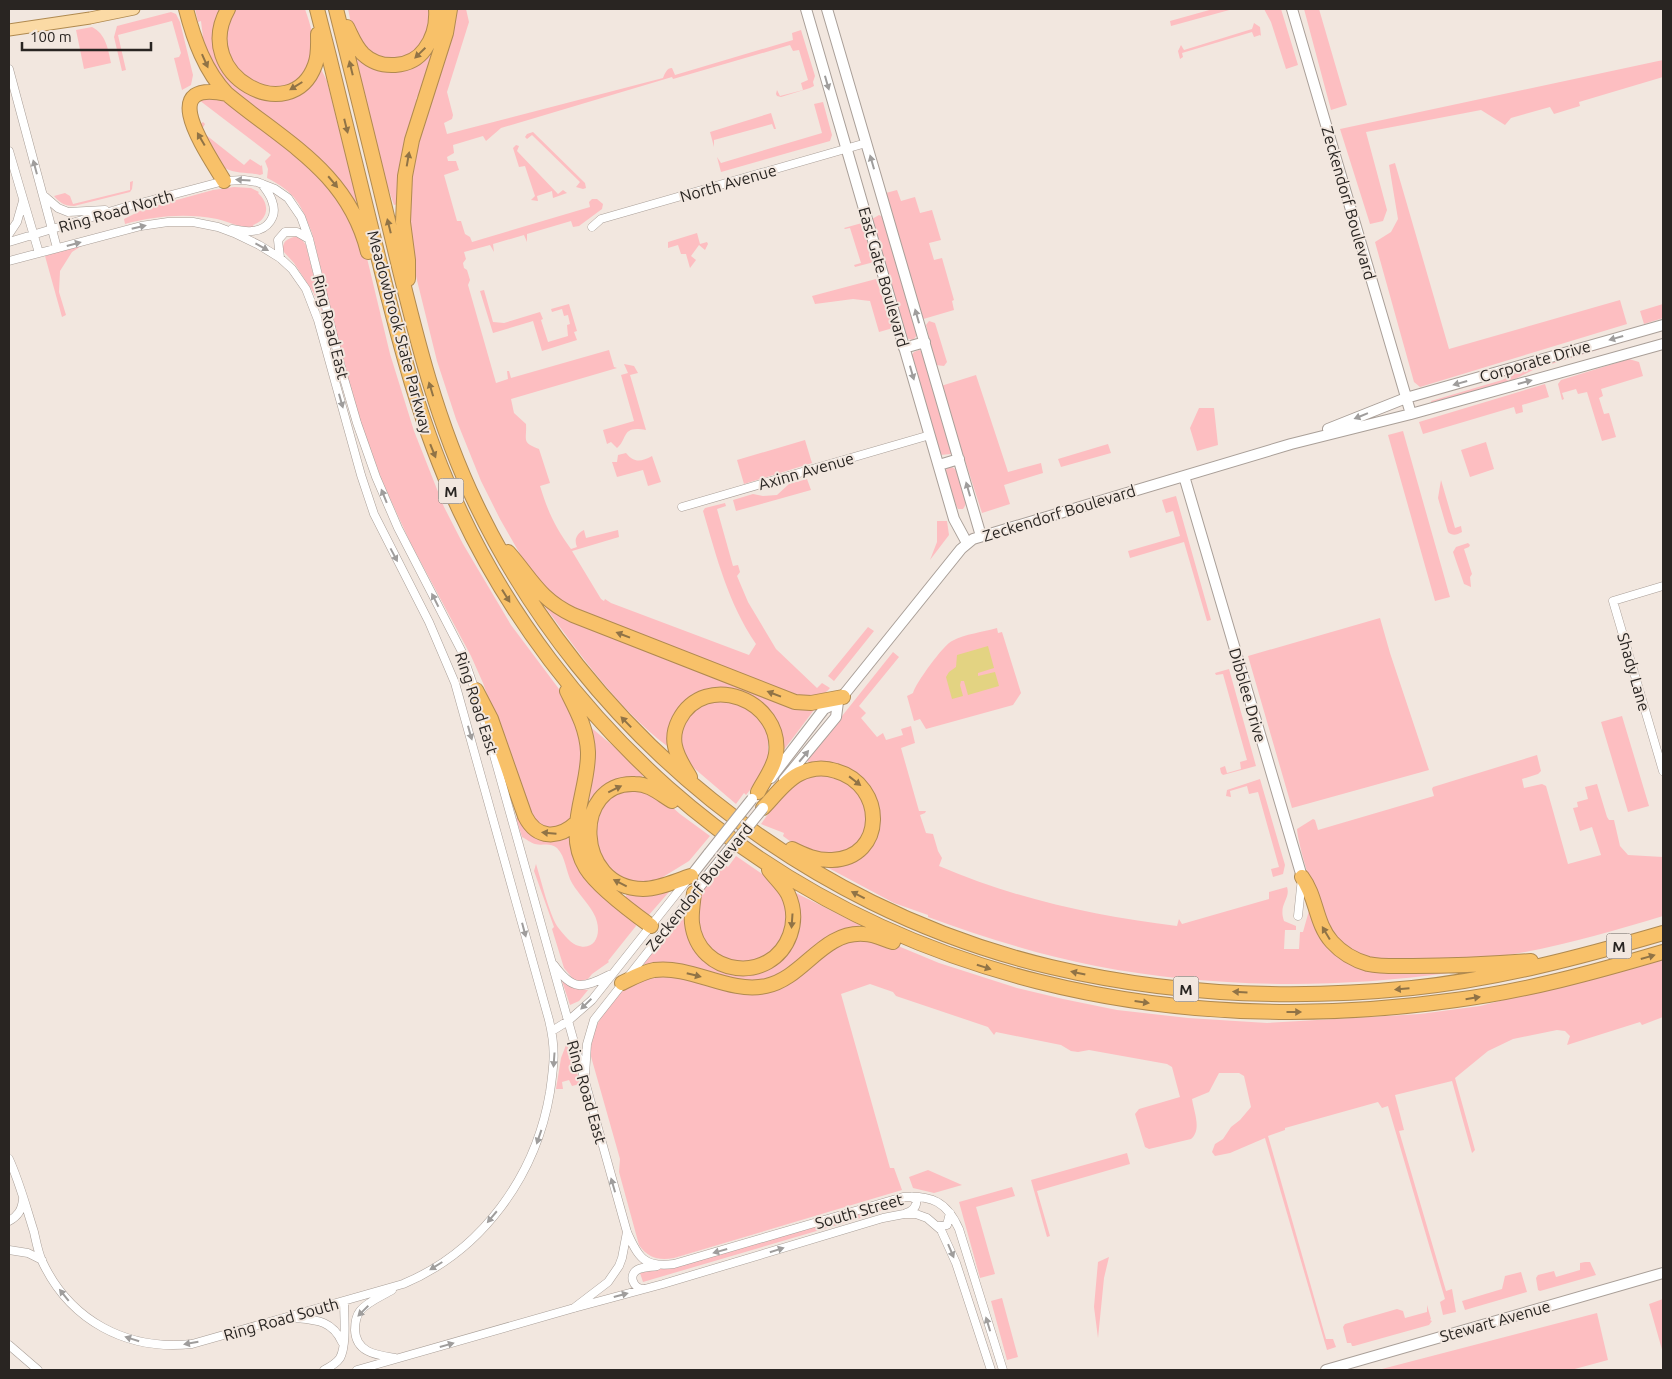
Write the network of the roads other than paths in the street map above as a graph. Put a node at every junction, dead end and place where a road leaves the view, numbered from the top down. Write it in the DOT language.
graph roads {
  1 [pos="134,9"];
  2 [pos="186,9"];
  3 [pos="228,9"];
  4 [pos="337,9"];
  5 [pos="436,9"];
  6 [pos="450,9"];
  7 [pos="806,9"];
  8 [pos="827,9"];
  9 [pos="1292,9"];
  10 [pos="318,10"];
  11 [pos="9,30"];
  12 [pos="9,69"];
  13 [pos="227,94"];
  14 [pos="866,143"];
  15 [pos="846,149"];
  16 [pos="9,151"];
  17 [pos="224,181"];
  18 [pos="261,183"];
  19 [pos="42,194"];
  20 [pos="23,199"];
  21 [pos="122,208"];
  22 [pos="218,227"];
  23 [pos="592,227"];
  24 [pos="52,229"];
  25 [pos="9,234"];
  26 [pos="34,235"];
  27 [pos="309,239"];
  28 [pos="9,242"];
  29 [pos="57,248"];
  30 [pos="39,253"];
  31 [pos="280,258"];
  32 [pos="9,261"];
  33 [pos="390,303"];
  34 [pos="409,308"];
  35 [pos="1663,325"];
  36 [pos="925,342"];
  37 [pos="1663,344"];
  38 [pos="904,348"];
  39 [pos="1406,398"];
  40 [pos="1411,414"];
  41 [pos="930,435"];
  42 [pos="1291,444"];
  43 [pos="960,459"];
  44 [pos="939,465"];
  45 [pos="359,476"];
  46 [pos="1184,476"];
  47 [pos="376,477"];
  48 [pos="682,507"];
  49 [pos="490,530"];
  50 [pos="981,536"];
  51 [pos="967,543"];
  52 [pos="1663,586"];
  53 [pos="551,662"];
  54 [pos="476,690"];
  55 [pos="841,700"];
  56 [pos="1663,771"];
  57 [pos="699,790"];
  58 [pos="758,800"];
  59 [pos="707,820"];
  60 [pos="577,822"];
  61 [pos="754,833"];
  62 [pos="756,856"];
  63 [pos="691,876"];
  64 [pos="1302,877"];
  65 [pos="694,893"];
  66 [pos="1298,916"];
  67 [pos="651,926"];
  68 [pos="1663,933"];
  69 [pos="938,951"];
  70 [pos="1663,952"];
  71 [pos="1574,958"];
  72 [pos="551,961"];
  73 [pos="618,978"];
  74 [pos="568,1021"];
  75 [pos="552,1031"];
  76 [pos="585,1082"];
  77 [pos="9,1159"];
  78 [pos="515,1187"];
  79 [pos="24,1197"];
  80 [pos="912,1197"];
  81 [pos="950,1213"];
  82 [pos="904,1214"];
  83 [pos="9,1222"];
  84 [pos="937,1226"];
  85 [pos="626,1232"];
  86 [pos="9,1251"];
  87 [pos="42,1260"];
  88 [pos="661,1266"];
  89 [pos="1663,1272"];
  90 [pos="403,1284"];
  91 [pos="648,1289"];
  92 [pos="344,1300"];
  93 [pos="574,1308"];
  94 [pos="289,1317"];
  95 [pos="343,1344"];
  96 [pos="9,1345"];
  97 [pos="400,1358"];
  98 [pos="38,1370"];
  99 [pos="324,1370"];
  100 [pos="357,1370"];
  101 [pos="991,1370"];
  102 [pos="1003,1370"];
  103 [pos="1326,1370"];
  1 -- 11 [label="main road"];
  2 -- 13 [label="highway, one-way"];
  10 -- 3 [label="highway, one-way"];
  5 -- 4 [label="highway, one-way"];
  34 -- 4 [label="highway, Meadowbrook State Parkway / M, one-way"];
  34 -- 6 [label="highway, one-way"];
  7 -- 15 [label="main road, East Gate Boulevard, one-way"];
  8 -- 14 [label="main road, East Gate Boulevard"];
  9 -- 39 [label="main road, Zeckendorf Boulevard"];
  10 -- 33 [label="highway, Meadowbrook State Parkway / M, one-way"];
  19 -- 12 [label="street, one-way"];
  17 -- 13 [label="highway, one-way"];
  13 -- 33 [label="highway, one-way"];
  14 -- 15 [label="street, North Avenue"];
  36 -- 14 [label="main road, East Gate Boulevard, one-way"];
  15 -- 23 [label="street, North Avenue"];
  15 -- 38 [label="main road, East Gate Boulevard"];
  16 -- 20 [label="street"];
  18 -- 17 [label="street, Ring Road East, one-way"];
  17 -- 21 [label="street, Ring Road North"];
  18 -- 22 [label="street"];
  18 -- 27 [label="street, Ring Road East"];
  19 -- 21 [label="street"];
  19 -- 24 [label="street"];
  20 -- 25 [label="street"];
  20 -- 26 [label="street"];
  21 -- 24 [label="street, Ring Road North"];
  29 -- 22 [label="street, Ring Road North, one-way"];
  22 -- 31 [label="street, Ring Road East, one-way"];
  24 -- 26 [label="street, Ring Road North"];
  24 -- 29 [label="street"];
  26 -- 28 [label="street, Ring Road North"];
  26 -- 30 [label="street"];
  27 -- 31 [label="street"];
  27 -- 47 [label="street, Ring Road East"];
  29 -- 30 [label="street, Ring Road North"];
  30 -- 32 [label="street, Ring Road North"];
  31 -- 45 [label="street, Ring Road East, one-way"];
  33 -- 53 [label="highway, Meadowbrook State Parkway / M, one-way"];
  49 -- 34 [label="highway, Meadowbrook State Parkway / M, one-way"];
  35 -- 39 [label="main road, Corporate Drive, one-way"];
  36 -- 38 [label="main road"];
  36 -- 43 [label="main road, East Gate Boulevard"];
  40 -- 37 [label="main road, Corporate Drive, one-way"];
  38 -- 41 [label="main road, East Gate Boulevard, one-way"];
  39 -- 40 [label="main road, Zeckendorf Boulevard"];
  39 -- 42 [label="main road, Zeckendorf Boulevard, one-way"];
  40 -- 42 [label="main road, Zeckendorf Boulevard"];
  41 -- 44 [label="main road, East Gate Boulevard"];
  41 -- 48 [label="street, Axinn Avenue"];
  42 -- 46 [label="main road, Zeckendorf Boulevard"];
  43 -- 44 [label="main road"];
  50 -- 43 [label="main road, East Gate Boulevard, one-way"];
  44 -- 51 [label="main road, East Gate Boulevard"];
  45 -- 47 [label="street"];
  45 -- 75 [label="street, Ring Road East, one-way"];
  46 -- 50 [label="main road, Zeckendorf Boulevard"];
  46 -- 64 [label="main road, Dibblee Drive"];
  54 -- 47 [label="street, Ring Road East, one-way"];
  55 -- 49 [label="highway, one-way"];
  57 -- 49 [label="highway, Meadowbrook State Parkway / M, one-way"];
  50 -- 51 [label="main road, Zeckendorf Boulevard"];
  51 -- 55 [label="main road, Zeckendorf Boulevard"];
  52 -- 56 [label="street, Shady Lane"];
  53 -- 59 [label="highway, Meadowbrook State Parkway / M"];
  53 -- 60 [label="highway"];
  60 -- 54 [label="highway, one-way"];
  54 -- 72 [label="street, Ring Road East"];
  58 -- 55 [label="main road, Zeckendorf Boulevard, one-way"];
  55 -- 58 [label="main road, Zeckendorf Boulevard"];
  57 -- 58 [label="highway"];
  57 -- 61 [label="highway, Meadowbrook State Parkway / M"];
  58 -- 61 [label="highway, one-way"];
  58 -- 63 [label="main road, Zeckendorf Boulevard, bridge"];
  58 -- 65 [label="main road, Zeckendorf Boulevard, bridge"];
  59 -- 62 [label="highway, Meadowbrook State Parkway / M"];
  63 -- 59 [label="highway, one-way"];
  60 -- 67 [label="highway"];
  71 -- 61 [label="highway, Meadowbrook State Parkway / M, one-way"];
  62 -- 65 [label="highway, one-way"];
  62 -- 69 [label="highway, Meadowbrook State Parkway / M"];
  63 -- 67 [label="street, Zeckendorf Boulevard"];
  64 -- 66 [label="street, Dibblee Drive"];
  71 -- 64 [label="highway, one-way"];
  65 -- 73 [label="street, Zeckendorf Boulevard"];
  67 -- 73 [label="street, Zeckendorf Boulevard"];
  68 -- 71 [label="highway, Meadowbrook State Parkway / M"];
  69 -- 70 [label="highway, Meadowbrook State Parkway / M, one-way"];
  73 -- 69 [label="highway, one-way"];
  72 -- 73 [label="street"];
  72 -- 74 [label="street, Ring Road East"];
  73 -- 74 [label="street, Zeckendorf Boulevard, one-way"];
  73 -- 76 [label="street, Zeckendorf Boulevard"];
  74 -- 75 [label="street, Zeckendorf Boulevard"];
  74 -- 76 [label="street, Ring Road East"];
  75 -- 78 [label="street, Ring Road East, one-way"];
  85 -- 76 [label="street, Ring Road East, one-way"];
  77 -- 79 [label="street, Ring Road South"];
  78 -- 90 [label="street, Ring Road South, one-way"];
  79 -- 83 [label="street"];
  79 -- 87 [label="street, Ring Road South"];
  80 -- 81 [label="street, South Street"];
  80 -- 82 [label="street"];
  80 -- 88 [label="street, South Street, one-way"];
  81 -- 84 [label="street"];
  102 -- 81 [label="street, South Street, one-way"];
  82 -- 84 [label="street, South Street"];
  91 -- 82 [label="street, South Street, one-way"];
  84 -- 101 [label="street, one-way"];
  85 -- 88 [label="street"];
  85 -- 93 [label="street"];
  86 -- 87 [label="street"];
  94 -- 87 [label="street, Ring Road South, one-way"];
  88 -- 91 [label="street, South Street"];
  89 -- 103 [label="main road, Stewart Avenue"];
  90 -- 92 [label="street, Ring Road South"];
  90 -- 97 [label="street, one-way"];
  93 -- 91 [label="street, South Street, one-way"];
  92 -- 94 [label="street, Ring Road South"];
  92 -- 95 [label="street"];
  97 -- 93 [label="street, one-way"];
  94 -- 95 [label="street"];
  95 -- 99 [label="street"];
  96 -- 98 [label="street"];
  97 -- 100 [label="street"];
}
